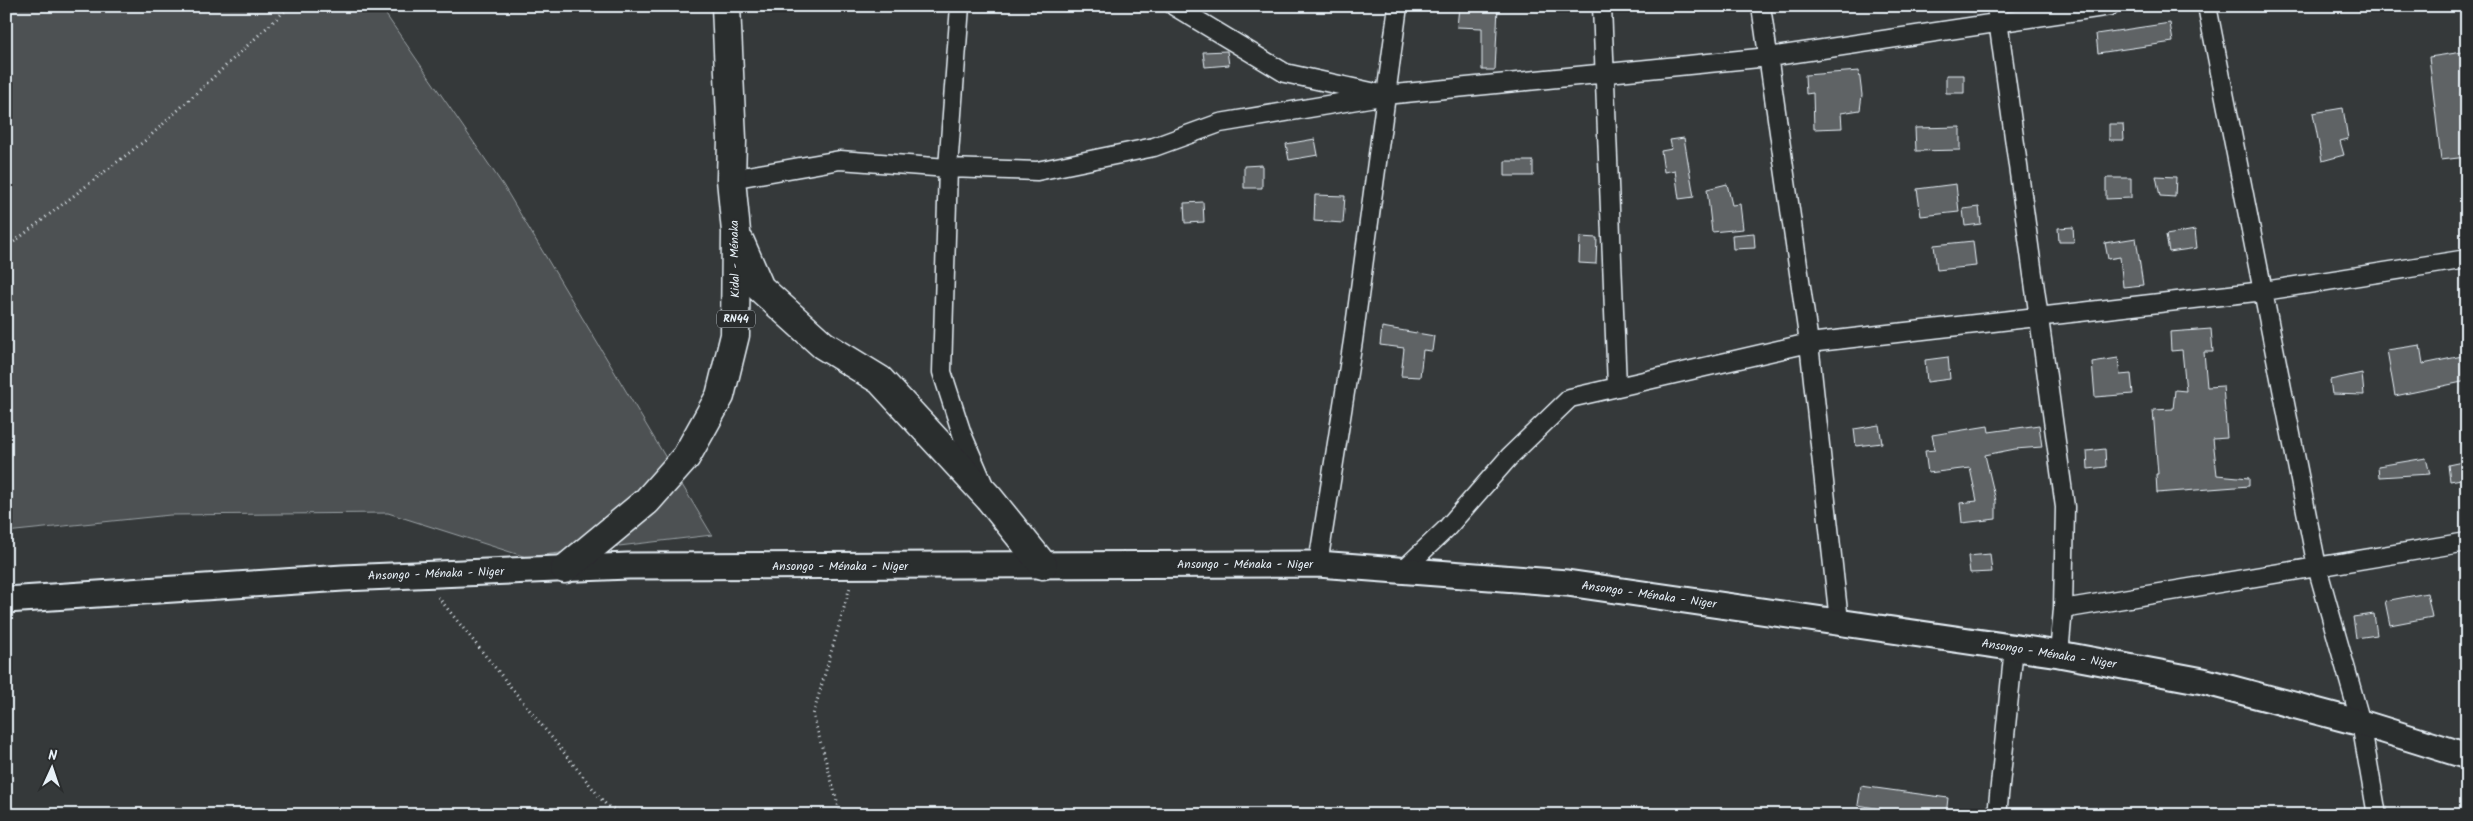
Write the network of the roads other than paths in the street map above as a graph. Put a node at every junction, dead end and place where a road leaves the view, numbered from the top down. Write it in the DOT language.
graph roads {
  1 [pos="726,6"];
  2 [pos="960,6"];
  3 [pos="1174,6"];
  4 [pos="1398,6"];
  5 [pos="1602,6"];
  6 [pos="1761,6"];
  7 [pos="2110,6"];
  8 [pos="2208,6"];
  9 [pos="1997,14"];
  10 [pos="1770,57"];
  11 [pos="1604,73"];
  12 [pos="1385,95"];
  13 [pos="948,168"];
  14 [pos="731,179"];
  15 [pos="736,232"];
  16 [pos="2467,259"];
  17 [pos="2264,291"];
  18 [pos="2038,317"];
  19 [pos="1809,343"];
  20 [pos="1617,387"];
  21 [pos="989,498"];
  22 [pos="2467,542"];
  23 [pos="1318,564"];
  24 [pos="1043,565"];
  25 [pos="2317,567"];
  26 [pos="565,569"];
  27 [pos="1403,570"];
  28 [pos="6,600"];
  29 [pos="2063,608"];
  30 [pos="1839,621"];
  31 [pos="2014,647"];
  32 [pos="2058,654"];
  33 [pos="2361,723"];
  34 [pos="2467,756"];
  35 [pos="1996,815"];
  36 [pos="2377,815"];
  1 -- 14 [label="main road, Kidal - Ménaka / RN44"];
  2 -- 13 [label="street"];
  3 -- 12 [label="street"];
  4 -- 12 [label="street"];
  5 -- 11 [label="street"];
  6 -- 10 [label="street"];
  7 -- 9 [label="street"];
  8 -- 17 [label="street"];
  9 -- 10 [label="street"];
  9 -- 18 [label="street"];
  10 -- 11 [label="street"];
  10 -- 19 [label="street"];
  11 -- 12 [label="street"];
  11 -- 20 [label="street"];
  12 -- 13 [label="street"];
  12 -- 23 [label="street"];
  13 -- 14 [label="street"];
  13 -- 21 [label="street"];
  14 -- 15 [label="main road, Kidal - Ménaka / RN44"];
  15 -- 21 [label="main road"];
  15 -- 26 [label="main road, Kidal - Ménaka / RN44"];
  16 -- 17 [label="street"];
  17 -- 18 [label="street"];
  17 -- 25 [label="street"];
  18 -- 19 [label="street"];
  18 -- 29 [label="street"];
  19 -- 20 [label="street"];
  19 -- 30 [label="street"];
  20 -- 27 [label="street"];
  21 -- 24 [label="main road"];
  22 -- 25 [label="street"];
  23 -- 24 [label="main road, Ansongo - Ménaka - Niger"];
  23 -- 27 [label="main road, Ansongo - Ménaka - Niger"];
  24 -- 26 [label="main road, Ansongo - Ménaka - Niger"];
  25 -- 29 [label="street"];
  25 -- 33 [label="street"];
  26 -- 28 [label="main road, Ansongo - Ménaka - Niger"];
  27 -- 30 [label="main road, Ansongo - Ménaka - Niger"];
  29 -- 32 [label="street"];
  30 -- 31 [label="main road, Ansongo - Ménaka - Niger"];
  31 -- 32 [label="main road, Ansongo - Ménaka - Niger"];
  31 -- 35 [label="street"];
  32 -- 33 [label="main road, Ansongo - Ménaka - Niger"];
  33 -- 34 [label="main road, Ansongo - Ménaka - Niger"];
  33 -- 36 [label="street"];
}
